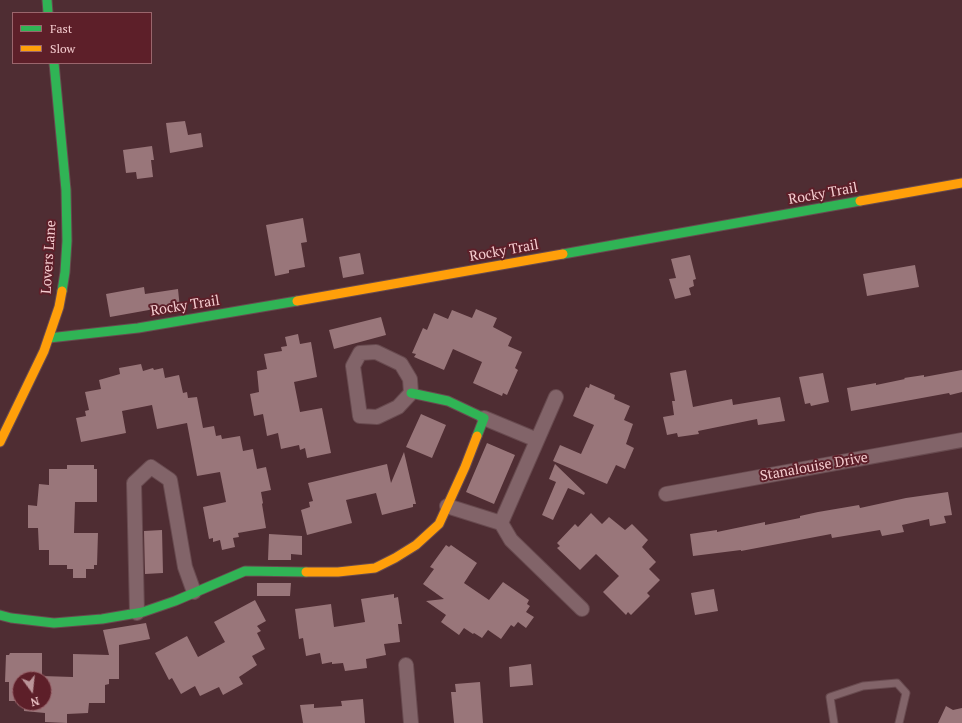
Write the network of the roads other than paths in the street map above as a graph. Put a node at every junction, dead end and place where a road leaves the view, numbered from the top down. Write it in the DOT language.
graph roads {
  1 [pos="47,0"];
  2 [pos="48,12"];
  3 [pos="54,64"];
  4 [pos="962,183"];
  5 [pos="49,338"];
  6 [pos="411,393"];
  7 [pos="556,397"];
  8 [pos="484,418"];
  9 [pos="537,440"];
  10 [pos="962,440"];
  11 [pos="0,442"];
  12 [pos="666,494"];
  13 [pos="447,506"];
  14 [pos="501,523"];
  15 [pos="194,592"];
  16 [pos="582,609"];
  17 [pos="137,613"];
  18 [pos="0,615"];
  19 [pos="406,665"];
  20 [pos="411,723"];
  21 [pos="834,723"];
  22 [pos="899,723"];
  1 -- 2 [label="street"];
  3 -- 5 [label="street, Lovers Lane"];
  4 -- 5 [label="street, Rocky Trail"];
  5 -- 11 [label="street, Lovers Lane"];
  6 -- 6 [label="street"];
  6 -- 8 [label="street"];
  7 -- 9 [label="street"];
  8 -- 9 [label="street"];
  8 -- 13 [label="street"];
  9 -- 14 [label="street"];
  10 -- 12 [label="street, Stanalouise Drive"];
  13 -- 14 [label="street"];
  13 -- 15 [label="street"];
  14 -- 16 [label="street"];
  15 -- 17 [label="street"];
  15 -- 17 [label="street"];
  17 -- 18 [label="street"];
  19 -- 20 [label="street"];
  21 -- 22 [label="lane"];
}
